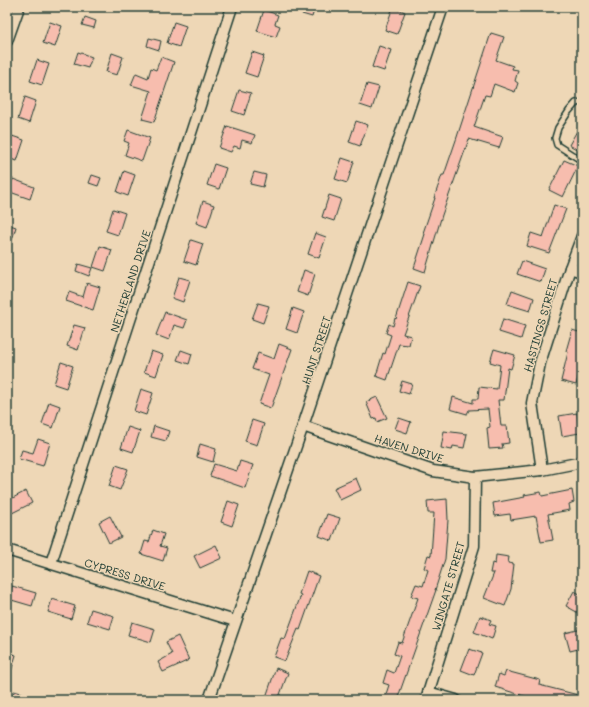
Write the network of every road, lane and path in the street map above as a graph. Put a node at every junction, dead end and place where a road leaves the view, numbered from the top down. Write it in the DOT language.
graph roads {
  1 [pos="19,7"];
  2 [pos="232,7"];
  3 [pos="443,7"];
  4 [pos="7,41"];
  5 [pos="582,102"];
  6 [pos="582,161"];
  7 [pos="582,236"];
  8 [pos="570,268"];
  9 [pos="582,272"];
  10 [pos="303,426"];
  11 [pos="582,462"];
  12 [pos="542,470"];
  13 [pos="475,477"];
  14 [pos="7,550"];
  15 [pos="51,563"];
  16 [pos="235,621"];
  17 [pos="427,696"];
  18 [pos="209,700"];
  19 [pos="456,700"];
  1 -- 4 [label="street"];
  2 -- 15 [label="street, NETHERLAND DRIVE"];
  3 -- 10 [label="street, HUNT STREET"];
  5 -- 6 [label="lane"];
  7 -- 8 [label="street, HASTINGS STREET"];
  8 -- 9 [label="street"];
  8 -- 12 [label="street, HASTINGS STREET"];
  10 -- 13 [label="street, HAVEN DRIVE"];
  10 -- 16 [label="street, HUNT STREET"];
  11 -- 12 [label="street, HAVEN DRIVE"];
  12 -- 13 [label="street, HAVEN DRIVE"];
  13 -- 17 [label="street, WINGATE STREET"];
  14 -- 15 [label="street, CYPRESS DRIVE"];
  15 -- 16 [label="street, CYPRESS DRIVE"];
  16 -- 18 [label="street, HUNT STREET"];
  17 -- 19 [label="street"];
}
